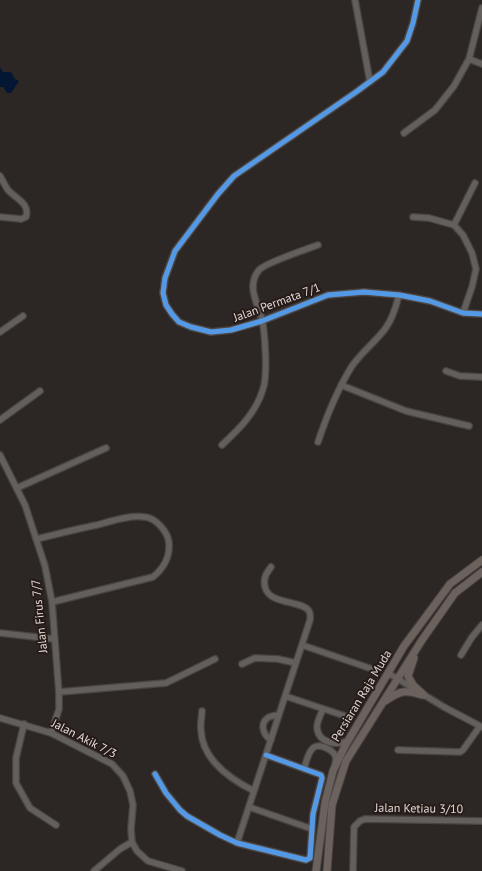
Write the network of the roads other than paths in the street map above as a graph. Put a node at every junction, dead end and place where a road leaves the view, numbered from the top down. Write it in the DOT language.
graph roads {
  1 [pos="355,0"];
  2 [pos="418,0"];
  3 [pos="482,8"];
  4 [pos="469,59"];
  5 [pos="482,64"];
  6 [pos="370,82"];
  7 [pos="404,133"];
  8 [pos="0,176"];
  9 [pos="475,183"];
  10 [pos="0,217"];
  11 [pos="413,217"];
  12 [pos="454,225"];
  13 [pos="318,245"];
  14 [pos="399,295"];
  15 [pos="463,313"];
  16 [pos="482,314"];
  17 [pos="22,316"];
  18 [pos="262,321"];
  19 [pos="0,332"];
  20 [pos="446,371"];
  21 [pos="482,377"];
  22 [pos="341,385"];
  23 [pos="40,391"];
  24 [pos="0,420"];
  25 [pos="469,426"];
  26 [pos="318,442"];
  27 [pos="222,445"];
  28 [pos="106,448"];
  29 [pos="0,456"];
  30 [pos="17,488"];
  31 [pos="36,539"];
  32 [pos="482,560"];
  33 [pos="271,567"];
  34 [pos="482,572"];
  35 [pos="52,602"];
  36 [pos="482,625"];
  37 [pos="0,633"];
  38 [pos="54,639"];
  39 [pos="422,640"];
  40 [pos="302,645"];
  41 [pos="461,655"];
  42 [pos="215,659"];
  43 [pos="296,663"];
  44 [pos="242,664"];
  45 [pos="375,670"];
  46 [pos="388,673"];
  47 [pos="397,679"];
  48 [pos="59,692"];
  49 [pos="424,695"];
  50 [pos="285,696"];
  51 [pos="382,704"];
  52 [pos="323,708"];
  53 [pos="202,711"];
  54 [pos="279,715"];
  55 [pos="348,717"];
  56 [pos="0,718"];
  57 [pos="24,724"];
  58 [pos="481,726"];
  59 [pos="51,733"];
  60 [pos="271,740"];
  61 [pos="348,740"];
  62 [pos="398,750"];
  63 [pos="266,755"];
  64 [pos="335,767"];
  65 [pos="304,769"];
  66 [pos="155,774"];
  67 [pos="254,791"];
  68 [pos="249,807"];
  69 [pos="482,821"];
  70 [pos="56,825"];
  71 [pos="312,829"];
  72 [pos="132,842"];
  73 [pos="237,843"];
  74 [pos="94,871"];
  75 [pos="182,871"];
  76 [pos="316,871"];
  77 [pos="326,871"];
  78 [pos="353,871"];
  1 -- 6 [label="street"];
  2 -- 6 [label="street, Jalan Permata 7/1"];
  3 -- 4 [label="street"];
  4 -- 5 [label="street"];
  4 -- 7 [label="street"];
  6 -- 18 [label="street, Jalan Permata 7/1"];
  8 -- 10 [label="street"];
  9 -- 12 [label="street"];
  11 -- 12 [label="street"];
  12 -- 15 [label="street"];
  13 -- 18 [label="street"];
  14 -- 15 [label="street, Jalan Permata 7/1"];
  14 -- 18 [label="street, Jalan Permata 7/1"];
  14 -- 22 [label="street"];
  15 -- 16 [label="street, Jalan Permata 7/1"];
  17 -- 19 [label="street"];
  18 -- 27 [label="street"];
  20 -- 21 [label="street"];
  22 -- 25 [label="street"];
  22 -- 26 [label="street"];
  23 -- 24 [label="street"];
  28 -- 30 [label="street"];
  29 -- 30 [label="street, Jalan Firus 7/7"];
  30 -- 31 [label="street, Jalan Firus 7/7"];
  31 -- 35 [label="street, Jalan Firus 7/7"];
  31 -- 35 [label="street"];
  32 -- 46 [label="main road, Persiaran Raja Muda"];
  33 -- 40 [label="street"];
  34 -- 39 [label="main road, Persiaran Raja Muda"];
  35 -- 38 [label="street, Jalan Firus 7/7"];
  36 -- 41 [label="street"];
  37 -- 38 [label="street"];
  38 -- 48 [label="street, Jalan Firus 7/7"];
  39 -- 47 [label="main road, Persiaran Raja Muda"];
  39 -- 49 [label="main road"];
  40 -- 43 [label="street"];
  40 -- 45 [label="street"];
  42 -- 48 [label="street"];
  43 -- 44 [label="street"];
  43 -- 50 [label="street"];
  46 -- 47 [label="street"];
  46 -- 61 [label="main road, Persiaran Raja Muda"];
  47 -- 49 [label="street"];
  47 -- 51 [label="main road, Persiaran Raja Muda"];
  48 -- 59 [label="street, Jalan Firus 7/7"];
  49 -- 51 [label="main road"];
  49 -- 58 [label="street"];
  50 -- 52 [label="street"];
  50 -- 54 [label="street"];
  51 -- 77 [label="main road, Persiaran Raja Muda"];
  52 -- 55 [label="street"];
  52 -- 61 [label="street"];
  53 -- 67 [label="street"];
  54 -- 60 [label="street"];
  54 -- 60 [label="street"];
  56 -- 57 [label="street, Jalan Akik 7/3"];
  57 -- 59 [label="street, Jalan Akik 7/3"];
  57 -- 70 [label="street"];
  58 -- 62 [label="street"];
  59 -- 72 [label="street, Jalan Akik 7/3"];
  60 -- 63 [label="street"];
  61 -- 64 [label="main road, Persiaran Raja Muda"];
  63 -- 65 [label="street"];
  63 -- 67 [label="street"];
  64 -- 65 [label="street"];
  64 -- 76 [label="main road, Persiaran Raja Muda"];
  65 -- 71 [label="street"];
  66 -- 73 [label="street"];
  67 -- 68 [label="street"];
  68 -- 71 [label="street"];
  68 -- 73 [label="street"];
  69 -- 78 [label="street, Jalan Ketiau 3/10"];
  71 -- 73 [label="street"];
  72 -- 74 [label="street"];
  72 -- 75 [label="street"];
}
